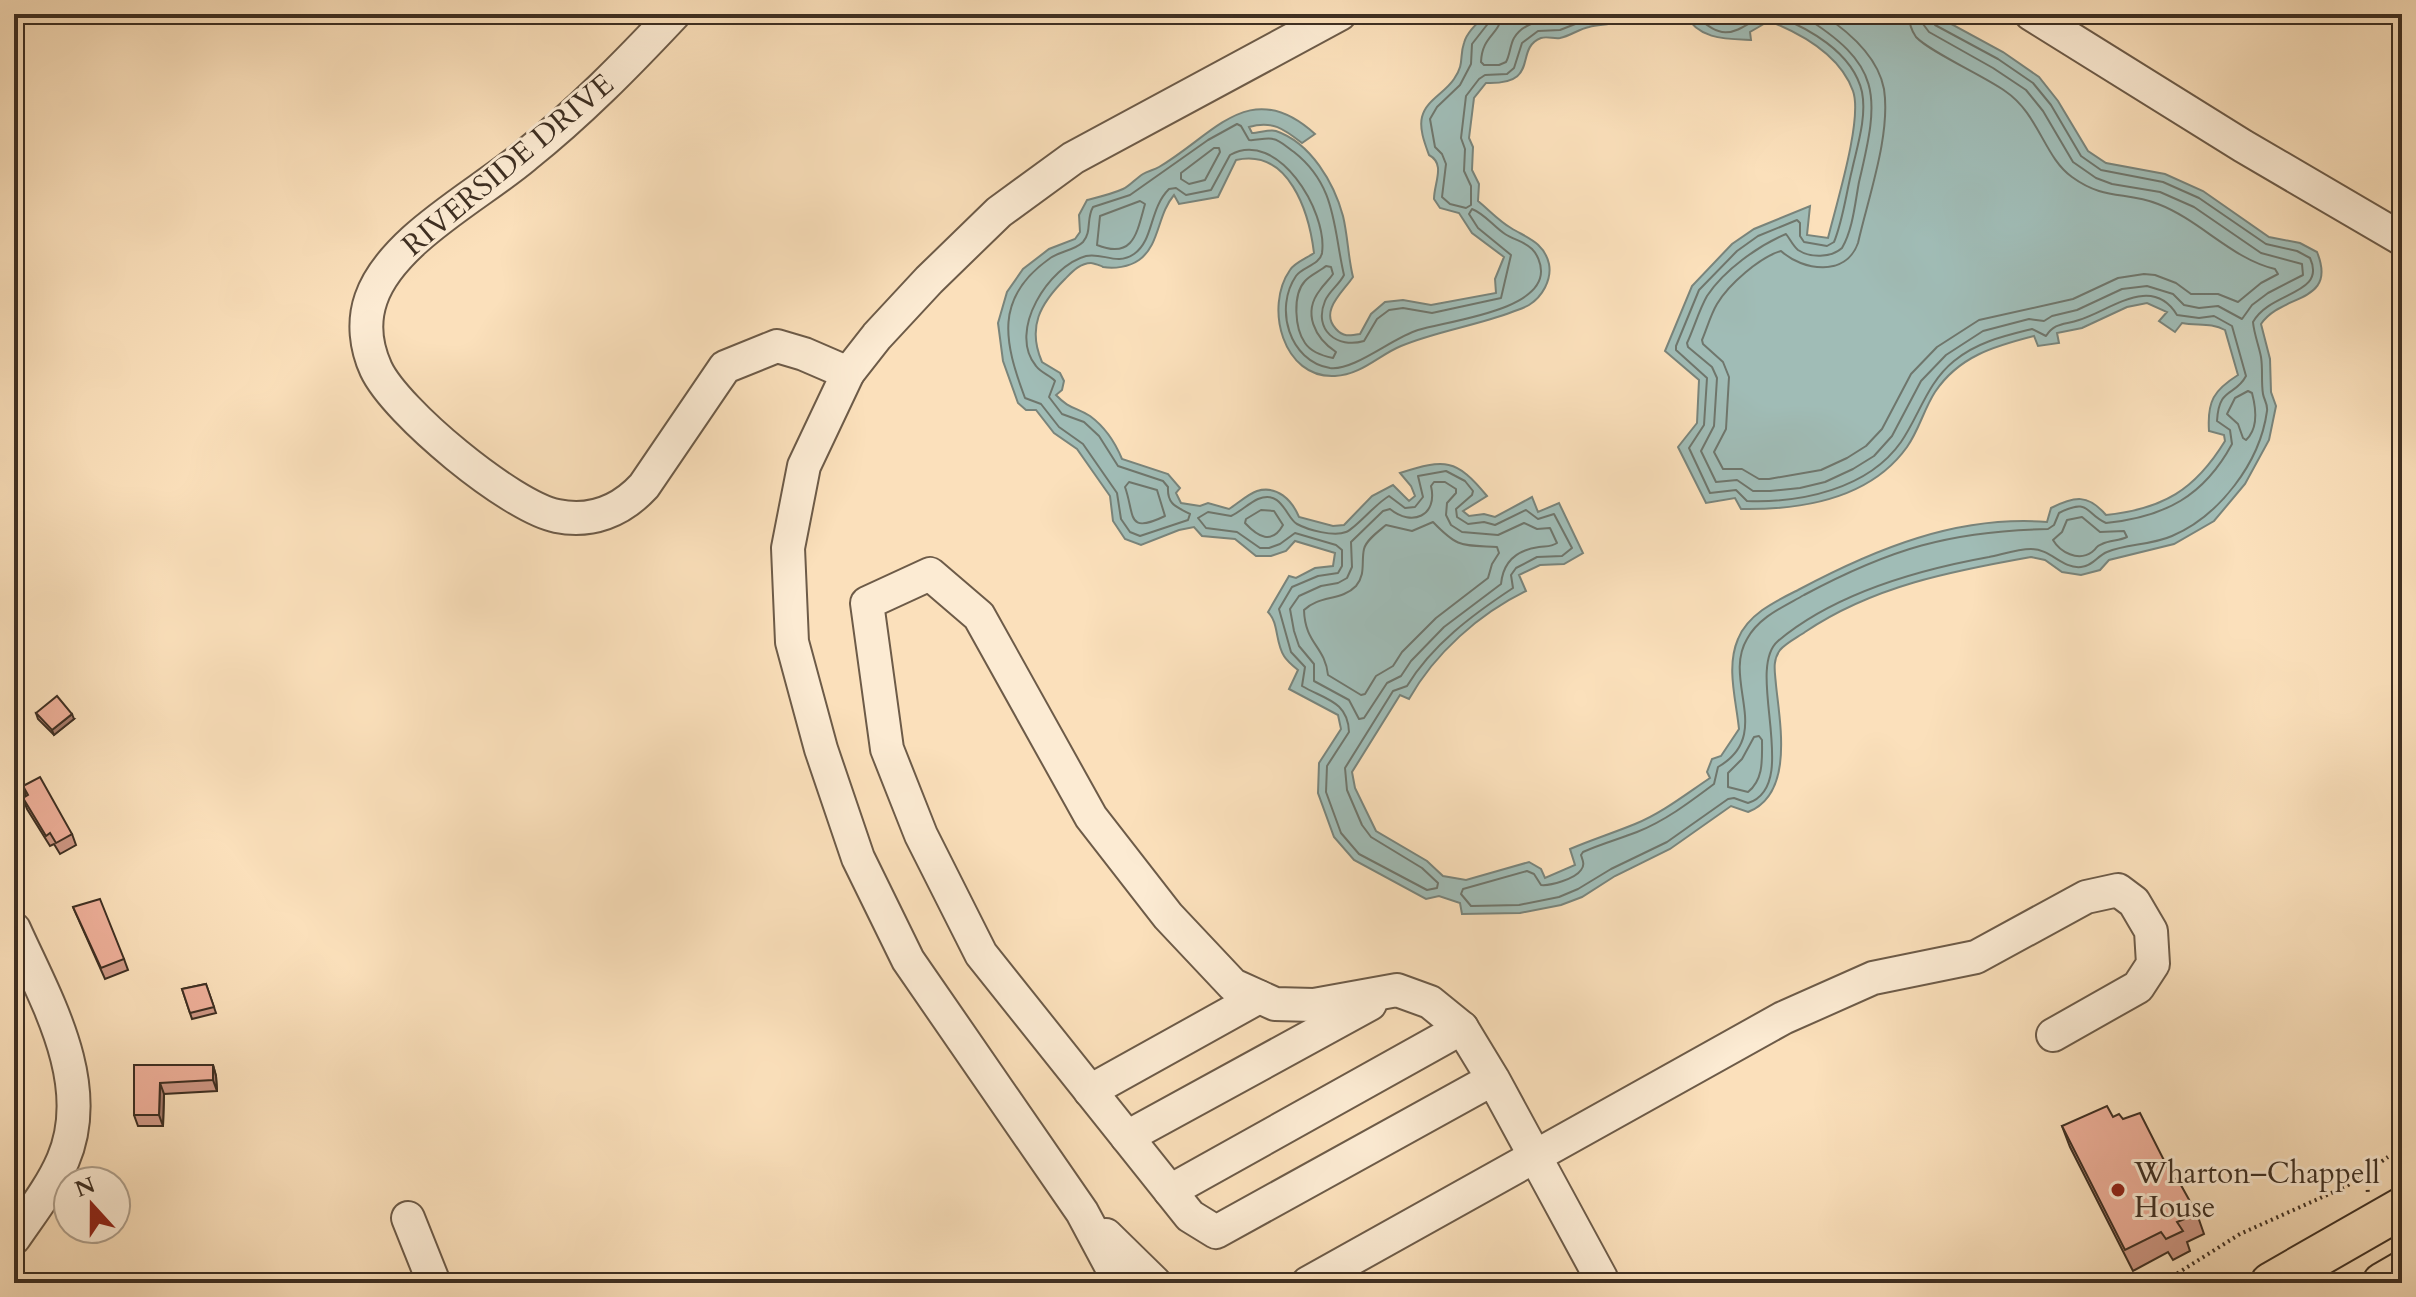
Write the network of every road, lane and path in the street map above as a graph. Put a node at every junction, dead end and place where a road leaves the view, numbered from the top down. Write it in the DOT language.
graph roads {
  1 [pos="674,14"];
  2 [pos="1340,14"];
  3 [pos="2031,14"];
  4 [pos="2402,239"];
  5 [pos="848,373"];
  6 [pos="14,929"];
  7 [pos="1397,990"];
  8 [pos="1259,997"];
  9 [pos="1462,1028"];
  10 [pos="2053,1035"];
  11 [pos="1493,1079"];
  12 [pos="1090,1091"];
  13 [pos="1127,1137"];
  14 [pos="1535,1156"];
  15 [pos="2388,1157"];
  16 [pos="1170,1191"];
  17 [pos="2402,1208"];
  18 [pos="1082,1212"];
  19 [pos="408,1218"];
  20 [pos="14,1238"];
  21 [pos="2402,1272"];
  22 [pos="1601,1278"];
  23 [pos="434,1283"];
  24 [pos="1120,1283"];
  25 [pos="1155,1283"];
  26 [pos="1308,1283"];
  27 [pos="2162,1283"];
  28 [pos="2271,1283"];
  29 [pos="2383,1283"];
  1 -- 5 [label="street, RIVERSIDE DRIVE"];
  2 -- 5 [label="street"];
  3 -- 4 [label="street"];
  5 -- 18 [label="street"];
  6 -- 20 [label="street"];
  7 -- 8 [label="street"];
  7 -- 9 [label="street"];
  7 -- 13 [label="street"];
  8 -- 12 [label="street"];
  8 -- 12 [label="street"];
  9 -- 11 [label="street"];
  9 -- 16 [label="street"];
  10 -- 14 [label="street"];
  11 -- 14 [label="street"];
  11 -- 16 [label="street"];
  12 -- 13 [label="street"];
  13 -- 16 [label="street"];
  14 -- 22 [label="street"];
  14 -- 26 [label="street"];
  15 -- 27 [label="path"];
  17 -- 28 [label="main road"];
  18 -- 24 [label="street"];
  18 -- 25 [label="street"];
  19 -- 23 [label="street"];
  21 -- 29 [label="main road"];
}
